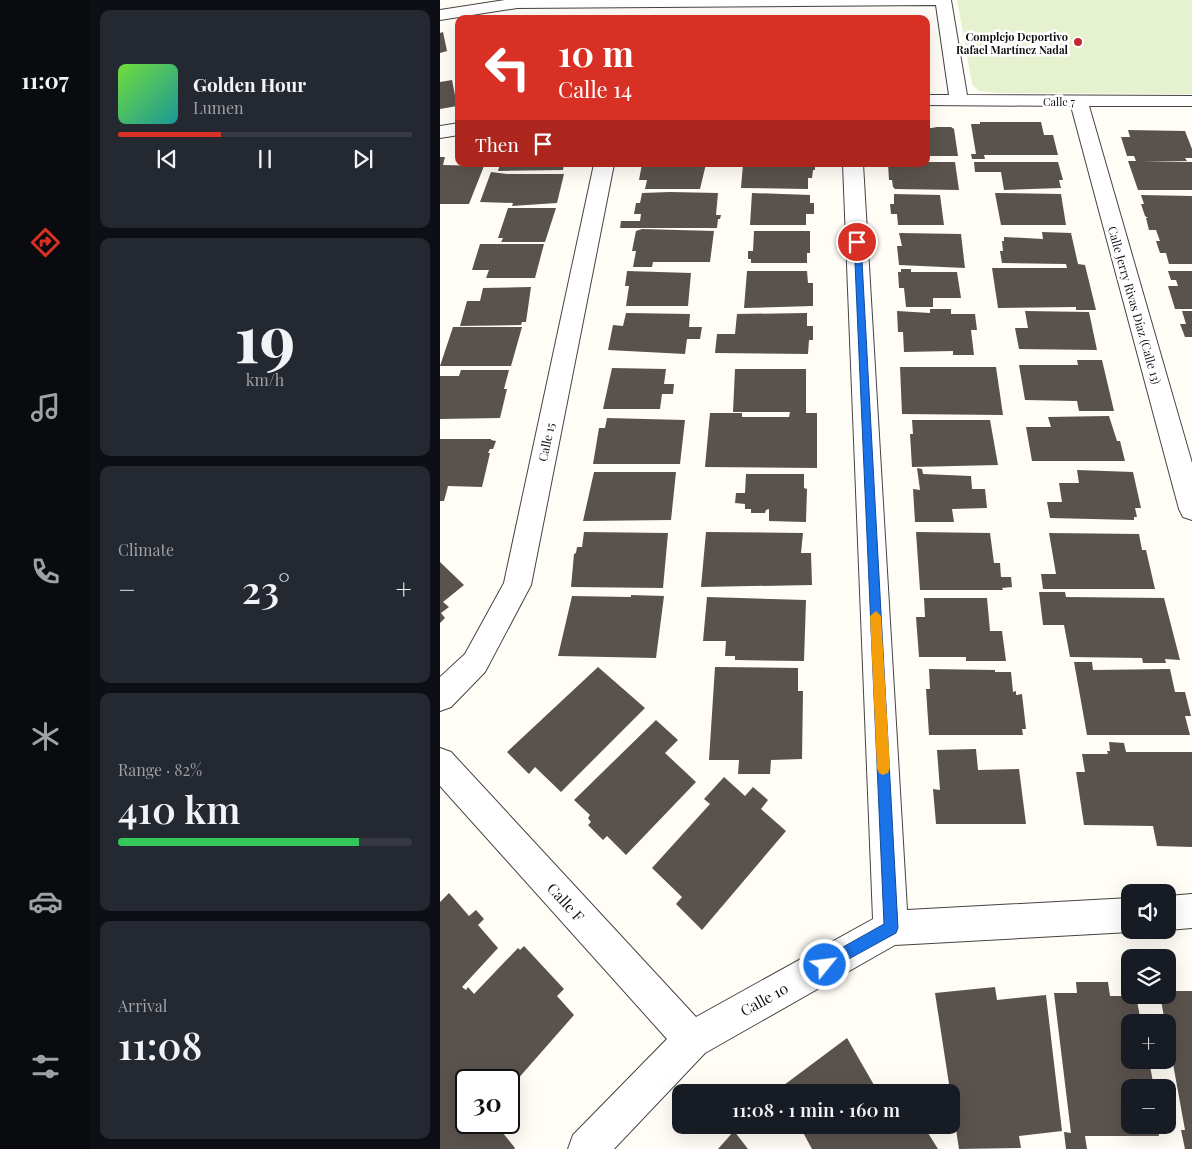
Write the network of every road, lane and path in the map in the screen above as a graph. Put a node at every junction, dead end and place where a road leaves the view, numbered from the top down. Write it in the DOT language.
graph roads {
  1 [pos="943,0"];
  2 [pos="440,15"];
  3 [pos="930,100"];
  4 [pos="959,101"];
  5 [pos="1079,101"];
  6 [pos="1192,102"];
  7 [pos="455,130"];
  8 [pos="440,132"];
  9 [pos="603,167"];
  10 [pos="853,167"];
  11 [pos="1192,509"];
  12 [pos="440,697"];
  13 [pos="440,763"];
  14 [pos="1192,912"];
  15 [pos="1176,913"];
  16 [pos="1121,915"];
  17 [pos="891,928"];
  18 [pos="692,1040"];
  19 [pos="587,1149"];
  1 -- 2 [label="street"];
  1 -- 4 [label="street"];
  3 -- 4 [label="street, Calle 7"];
  4 -- 5 [label="street, Calle 7"];
  5 -- 6 [label="street, Calle 7"];
  5 -- 11 [label="street, Calle Jerry Rivas Díaz (Calle 13)"];
  7 -- 8 [label="street"];
  9 -- 12 [label="street, Calle 15"];
  10 -- 17 [label="street"];
  13 -- 18 [label="street, Calle F"];
  14 -- 15 [label="street"];
  16 -- 17 [label="street, Calle 10"];
  17 -- 18 [label="street, Calle 10"];
  18 -- 19 [label="street, Calle 10"];
}
